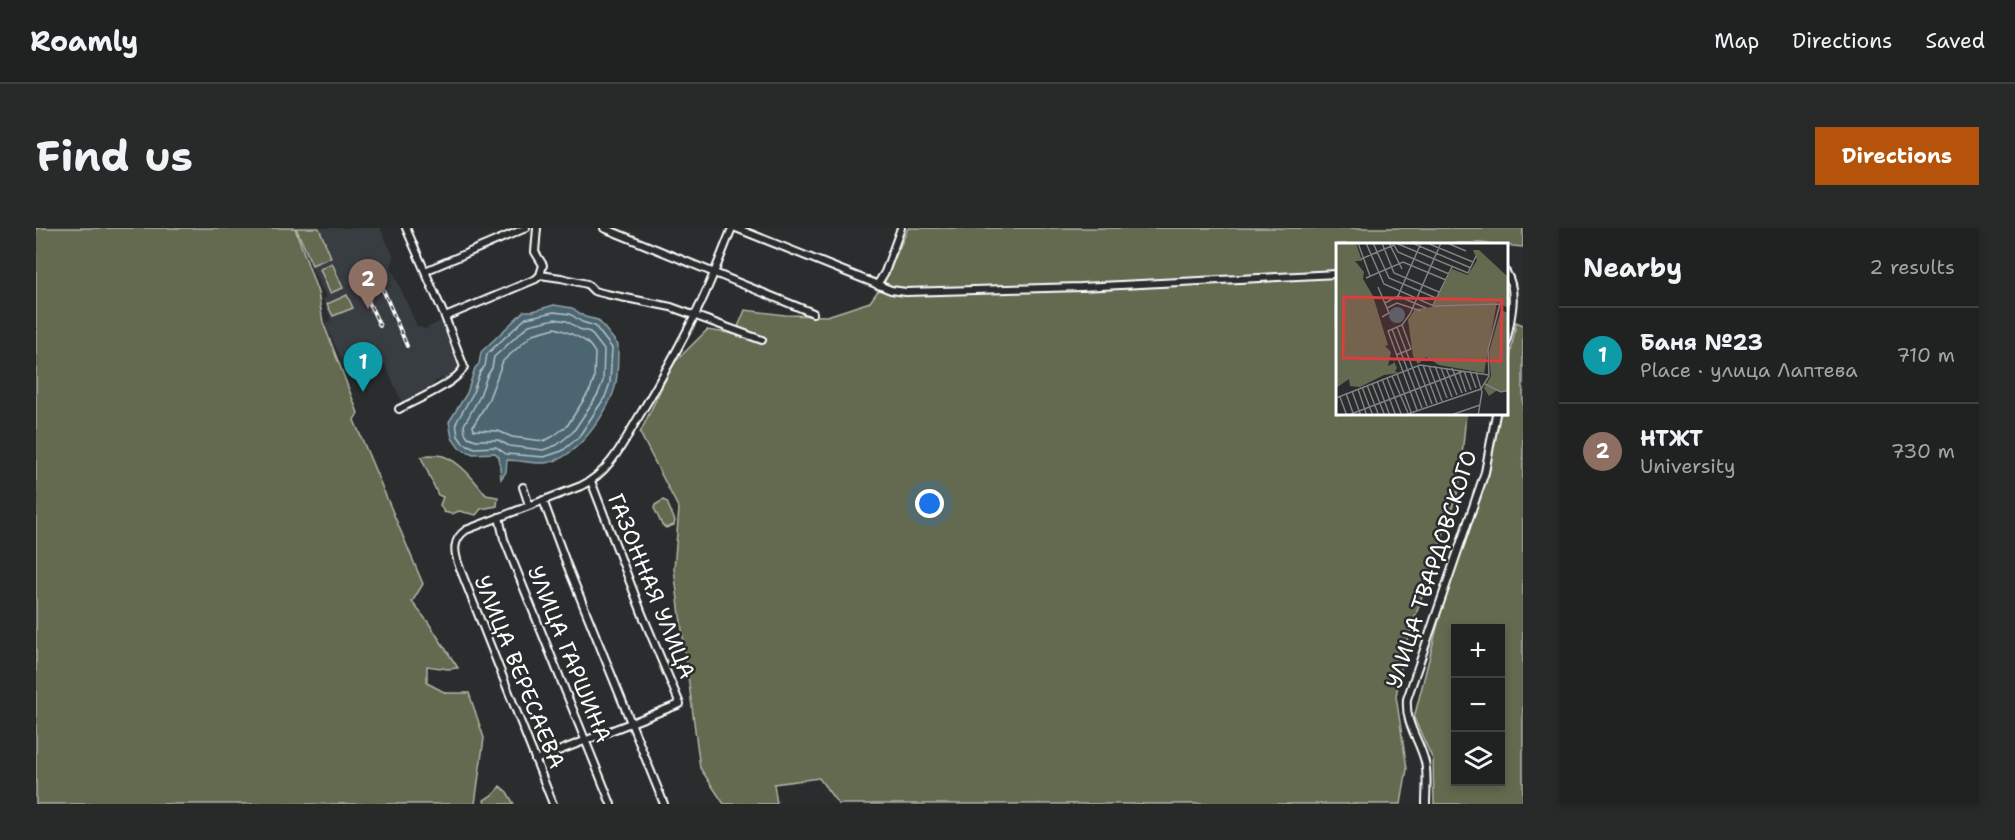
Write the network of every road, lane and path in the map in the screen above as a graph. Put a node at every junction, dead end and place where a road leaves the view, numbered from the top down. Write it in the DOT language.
graph roads {
  1 [pos="406,228"];
  2 [pos="526,228"];
  3 [pos="537,228"];
  4 [pos="604,228"];
  5 [pos="734,228"];
  6 [pos="901,228"];
  7 [pos="425,271"];
  8 [pos="714,272"];
  9 [pos="1336,274"];
  10 [pos="540,276"];
  11 [pos="1508,277"];
  12 [pos="877,285"];
  13 [pos="813,313"];
  14 [pos="695,315"];
  15 [pos="445,317"];
  16 [pos="1508,329"];
  17 [pos="762,340"];
  18 [pos="399,409"];
  19 [pos="1496,416"];
  20 [pos="591,482"];
  21 [pos="523,487"];
  22 [pos="543,500"];
  23 [pos="529,505"];
  24 [pos="499,516"];
  25 [pos="632,724"];
  26 [pos="585,741"];
  27 [pos="536,760"];
  28 [pos="553,804"];
  29 [pos="611,804"];
  30 [pos="664,804"];
  31 [pos="1426,804"];
  1 -- 7 [label="street"];
  2 -- 7 [label="street"];
  3 -- 10 [label="street"];
  4 -- 8 [label="street"];
  5 -- 8 [label="street"];
  5 -- 12 [label="street"];
  6 -- 12 [label="street"];
  7 -- 15 [label="street"];
  8 -- 13 [label="street"];
  8 -- 14 [label="street"];
  9 -- 12 [label="street"];
  10 -- 14 [label="street"];
  10 -- 15 [label="street"];
  11 -- 16 [label="street"];
  14 -- 17 [label="street"];
  14 -- 20 [label="street"];
  15 -- 18 [label="street"];
  19 -- 31 [label="street, УЛИЦА ТВАРДОВСКОГО"];
  20 -- 22 [label="street"];
  20 -- 25 [label="street, ГАЗОННАЯ УЛИЦА"];
  21 -- 23 [label="street"];
  22 -- 23 [label="street"];
  22 -- 25 [label="street"];
  23 -- 24 [label="street"];
  24 -- 26 [label="street, УЛИЦА ГАРШИНА"];
  24 -- 27 [label="street, УЛИЦА ВЕРЕСАЕВА"];
  25 -- 26 [label="street"];
  25 -- 30 [label="street"];
  26 -- 27 [label="street"];
  26 -- 29 [label="street, УЛИЦА ГАРШИНА"];
  27 -- 28 [label="street, УЛИЦА ВЕРЕСАЕВА"];
}
